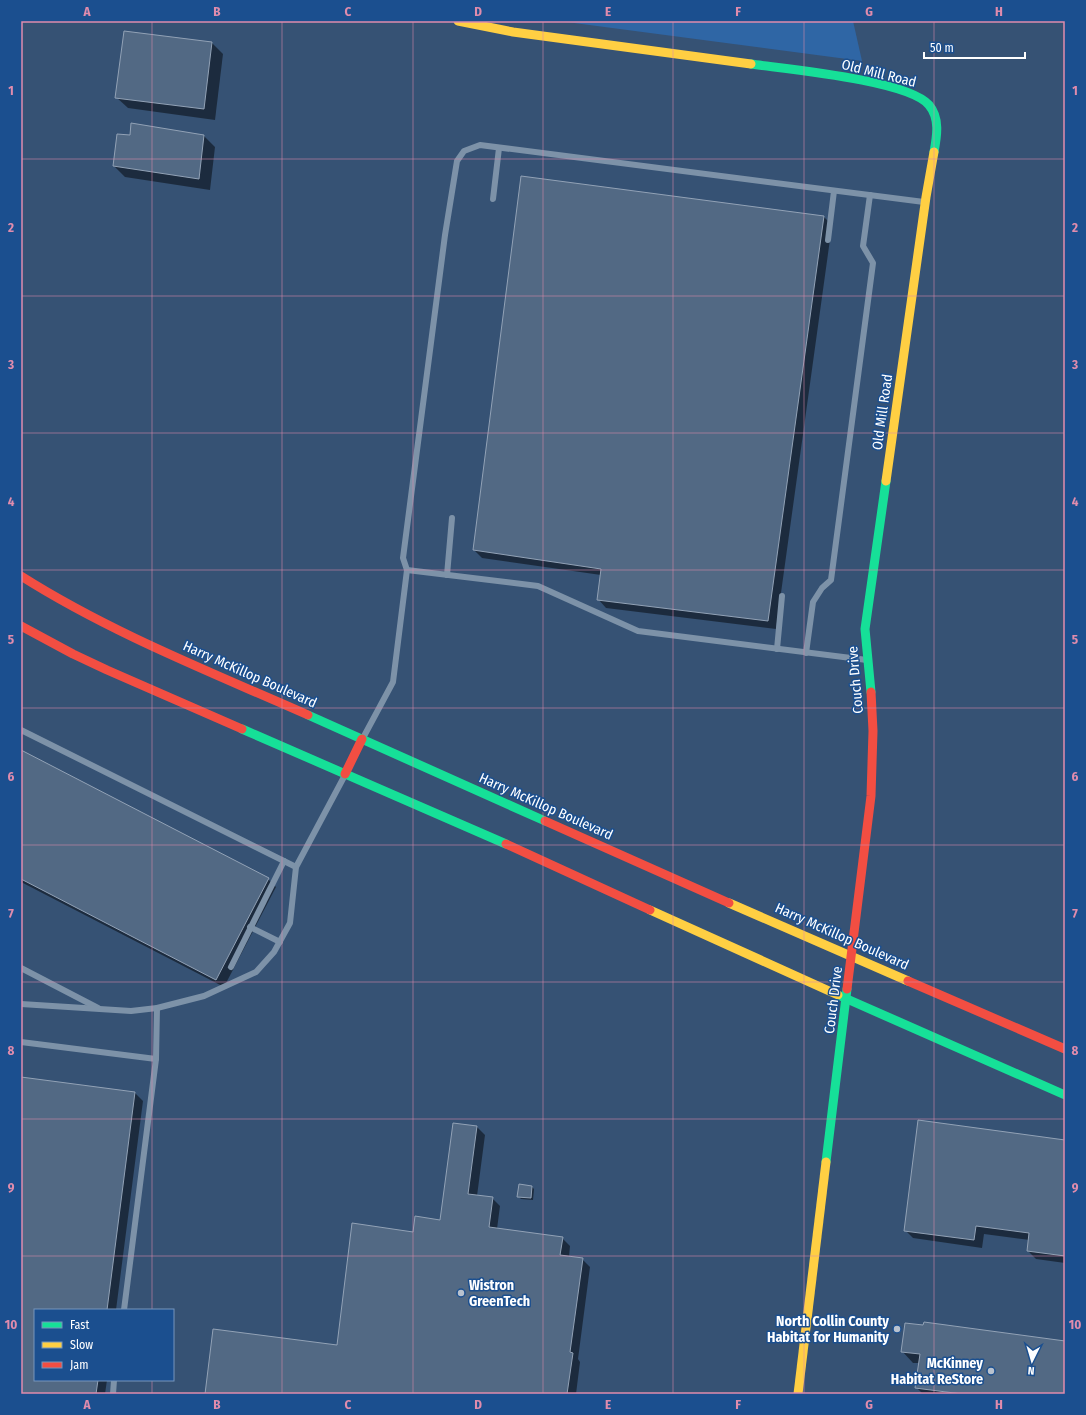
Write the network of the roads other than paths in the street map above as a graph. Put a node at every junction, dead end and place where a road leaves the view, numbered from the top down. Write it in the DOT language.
graph roads {
  1 [pos="458,21"];
  2 [pos="499,148"];
  3 [pos="834,191"];
  4 [pos="870,195"];
  5 [pos="494,199"];
  6 [pos="925,203"];
  7 [pos="828,240"];
  8 [pos="452,518"];
  9 [pos="407,570"];
  10 [pos="447,574"];
  11 [pos="21,576"];
  12 [pos="871,584"];
  13 [pos="782,596"];
  14 [pos="21,626"];
  15 [pos="777,649"];
  16 [pos="806,653"];
  17 [pos="867,660"];
  18 [pos="21,730"];
  19 [pos="362,739"];
  20 [pos="345,774"];
  21 [pos="284,861"];
  22 [pos="296,867"];
  23 [pos="250,927"];
  24 [pos="280,942"];
  25 [pos="852,956"];
  26 [pos="231,966"];
  27 [pos="21,968"];
  28 [pos="847,999"];
  29 [pos="21,1004"];
  30 [pos="157,1008"];
  31 [pos="100,1009"];
  32 [pos="21,1042"];
  33 [pos="1065,1049"];
  34 [pos="156,1059"];
  35 [pos="1065,1095"];
  36 [pos="124,1309"];
  37 [pos="114,1381"];
  38 [pos="113,1394"];
  39 [pos="798,1394"];
  1 -- 6 [label="main road, Old Mill Road"];
  2 -- 3 [label="lane"];
  2 -- 5 [label="lane"];
  2 -- 9 [label="lane"];
  3 -- 4 [label="lane"];
  3 -- 7 [label="lane"];
  4 -- 6 [label="lane"];
  4 -- 16 [label="lane"];
  6 -- 12 [label="main road, Old Mill Road"];
  8 -- 10 [label="lane"];
  9 -- 10 [label="lane"];
  9 -- 19 [label="lane"];
  10 -- 15 [label="lane"];
  11 -- 19 [label="main road, Harry McKillop Boulevard"];
  12 -- 17 [label="main road, Couch Drive"];
  13 -- 15 [label="lane"];
  14 -- 20 [label="main road"];
  15 -- 16 [label="lane"];
  16 -- 17 [label="lane"];
  17 -- 25 [label="main road, Couch Drive"];
  18 -- 21 [label="lane"];
  19 -- 20 [label="main road"];
  19 -- 25 [label="main road, Harry McKillop Boulevard"];
  20 -- 22 [label="lane"];
  20 -- 28 [label="main road"];
  21 -- 22 [label="lane"];
  21 -- 23 [label="lane"];
  22 -- 24 [label="lane"];
  23 -- 24 [label="lane"];
  23 -- 26 [label="lane"];
  24 -- 30 [label="lane"];
  25 -- 28 [label="main road, Couch Drive"];
  25 -- 33 [label="main road, Harry McKillop Boulevard"];
  27 -- 31 [label="lane"];
  28 -- 35 [label="main road"];
  28 -- 39 [label="main road, Couch Drive"];
  29 -- 31 [label="lane"];
  30 -- 31 [label="lane"];
  30 -- 34 [label="lane"];
  32 -- 34 [label="lane"];
  34 -- 36 [label="lane"];
  37 -- 38 [label="lane"];
}
